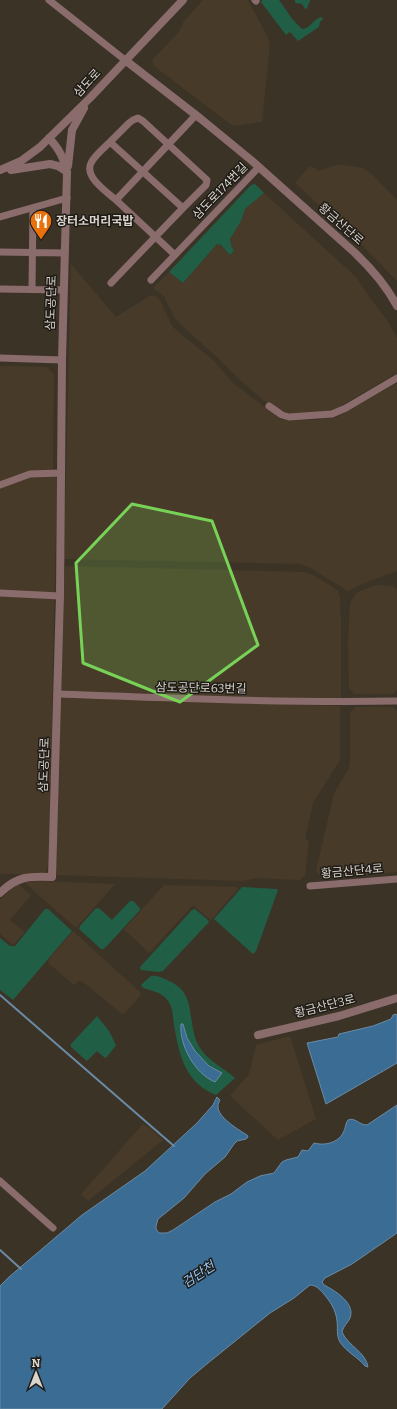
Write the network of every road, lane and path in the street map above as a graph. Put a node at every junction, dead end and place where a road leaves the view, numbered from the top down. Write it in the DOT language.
graph roads {
  1 [pos="49,0"];
  2 [pos="183,0"];
  3 [pos="125,60"];
  4 [pos="90,98"];
  5 [pos="196,115"];
  6 [pos="49,138"];
  7 [pos="110,142"];
  8 [pos="169,144"];
  9 [pos="259,167"];
  10 [pos="0,171"];
  11 [pos="143,171"];
  12 [pos="67,172"];
  13 [pos="67,198"];
  14 [pos="116,200"];
  15 [pos="33,208"];
  16 [pos="184,208"];
  17 [pos="0,217"];
  18 [pos="156,236"];
  19 [pos="0,252"];
  20 [pos="32,252"];
  21 [pos="65,253"];
  22 [pos="175,255"];
  23 [pos="151,280"];
  24 [pos="111,283"];
  25 [pos="0,289"];
  26 [pos="32,289"];
  27 [pos="64,290"];
  28 [pos="397,306"];
  29 [pos="0,358"];
  30 [pos="62,360"];
  31 [pos="397,378"];
  32 [pos="269,406"];
  33 [pos="61,473"];
  34 [pos="0,485"];
  35 [pos="0,593"];
  36 [pos="60,596"];
  37 [pos="57,694"];
  38 [pos="397,701"];
  39 [pos="397,879"];
  40 [pos="310,886"];
  41 [pos="0,893"];
  42 [pos="397,998"];
  43 [pos="258,1035"];
  44 [pos="0,1181"];
  45 [pos="53,1228"];
  1 -- 3 [label="street"];
  2 -- 3 [label="street, 삼도로"];
  3 -- 4 [label="street, 삼도로"];
  3 -- 5 [label="street, 삼도로174번길"];
  4 -- 6 [label="street, 삼도로"];
  4 -- 12 [label="street"];
  5 -- 8 [label="street"];
  5 -- 9 [label="street, 삼도로174번길"];
  6 -- 10 [label="street, 삼도로"];
  6 -- 12 [label="street, 삼도공단로"];
  7 -- 8 [label="street"];
  7 -- 11 [label="street"];
  7 -- 14 [label="street"];
  8 -- 11 [label="street"];
  8 -- 16 [label="street"];
  9 -- 22 [label="street, 삼도로174번길"];
  9 -- 28 [label="street, 황금산단로"];
  10 -- 12 [label="street"];
  11 -- 14 [label="street"];
  11 -- 16 [label="street"];
  12 -- 13 [label="street, 삼도공단로"];
  13 -- 15 [label="street"];
  13 -- 21 [label="street, 삼도공단로"];
  14 -- 18 [label="street"];
  15 -- 17 [label="street"];
  15 -- 20 [label="street"];
  16 -- 18 [label="street"];
  18 -- 22 [label="street"];
  18 -- 24 [label="street"];
  19 -- 20 [label="street"];
  20 -- 21 [label="street"];
  20 -- 26 [label="street"];
  21 -- 27 [label="street, 삼도공단로"];
  22 -- 23 [label="street, 삼도로174번길"];
  25 -- 26 [label="street"];
  26 -- 27 [label="street"];
  27 -- 30 [label="street, 삼도공단로"];
  29 -- 30 [label="street"];
  30 -- 33 [label="street, 삼도공단로"];
  31 -- 32 [label="street"];
  33 -- 34 [label="street"];
  33 -- 36 [label="street, 삼도공단로"];
  35 -- 36 [label="street"];
  36 -- 37 [label="street, 삼도공단로"];
  37 -- 38 [label="street, 삼도공단로63번길"];
  37 -- 41 [label="street, 삼도공단로"];
  39 -- 40 [label="street, 황금산단4로"];
  42 -- 43 [label="street, 황금산단3로"];
  44 -- 45 [label="street"];
}
